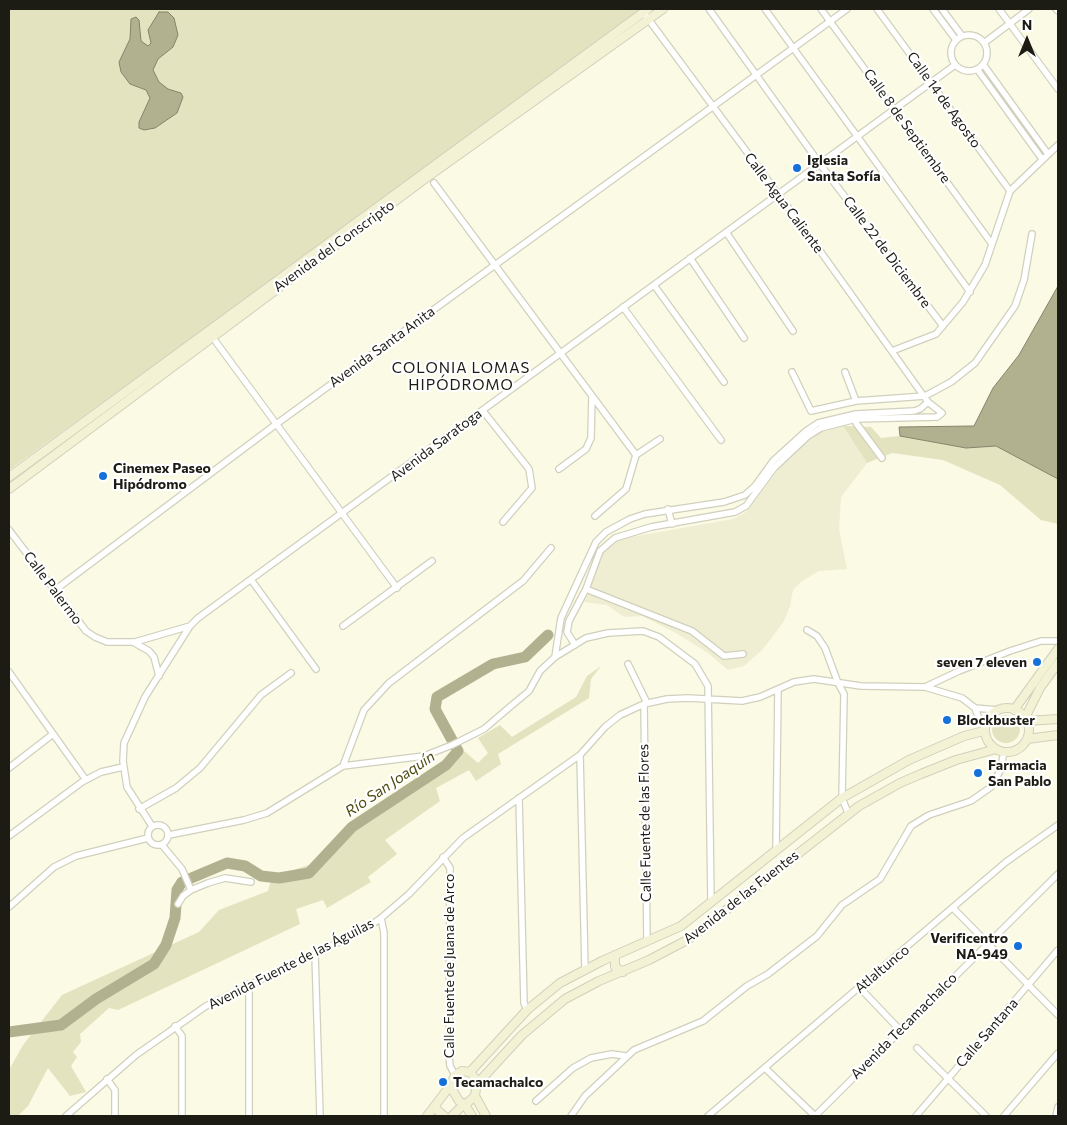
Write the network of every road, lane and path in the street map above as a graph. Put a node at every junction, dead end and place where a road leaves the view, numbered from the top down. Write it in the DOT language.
graph roads {
  1 [pos="663,9"];
  2 [pos="709,9"];
  3 [pos="765,9"];
  4 [pos="821,9"];
  5 [pos="847,9"];
  6 [pos="877,9"];
  7 [pos="933,9"];
  8 [pos="942,9"];
  9 [pos="999,9"];
  10 [pos="1029,9"];
  11 [pos="645,10"];
  12 [pos="649,19"];
  13 [pos="830,20"];
  14 [pos="1010,24"];
  15 [pos="962,36"];
  16 [pos="956,40"];
  17 [pos="984,43"];
  18 [pos="793,48"];
  19 [pos="955,64"];
  20 [pos="983,64"];
  21 [pos="977,69"];
  22 [pos="758,74"];
  23 [pos="931,82"];
  24 [pos="1058,89"];
  25 [pos="712,106"];
  26 [pos="894,109"];
  27 [pos="857,136"];
  28 [pos="1058,145"];
  29 [pos="1048,154"];
  30 [pos="1042,159"];
  31 [pos="820,164"];
  32 [pos="434,183"];
  33 [pos="1010,191"];
  34 [pos="778,194"];
  35 [pos="726,232"];
  36 [pos="1032,234"];
  37 [pos="992,244"];
  38 [pos="690,258"];
  39 [pos="494,266"];
  40 [pos="654,285"];
  41 [pos="970,292"];
  42 [pos="623,307"];
  43 [pos="943,326"];
  44 [pos="793,331"];
  45 [pos="744,338"];
  46 [pos="216,342"];
  47 [pos="892,351"];
  48 [pos="559,353"];
  49 [pos="792,372"];
  50 [pos="845,372"];
  51 [pos="724,382"];
  52 [pos="592,396"];
  53 [pos="924,396"];
  54 [pos="856,402"];
  55 [pos="928,402"];
  56 [pos="483,410"];
  57 [pos="856,416"];
  58 [pos="275,425"];
  59 [pos="660,439"];
  60 [pos="721,440"];
  61 [pos="636,455"];
  62 [pos="882,458"];
  63 [pos="559,469"];
  64 [pos="9,477"];
  65 [pos="9,489"];
  66 [pos="668,509"];
  67 [pos="342,515"];
  68 [pos="595,516"];
  69 [pos="502,522"];
  70 [pos="672,524"];
  71 [pos="9,530"];
  72 [pos="551,548"];
  73 [pos="432,561"];
  74 [pos="581,572"];
  75 [pos="591,577"];
  76 [pos="252,581"];
  77 [pos="397,588"];
  78 [pos="586,589"];
  79 [pos="55,590"];
  80 [pos="190,626"];
  81 [pos="343,626"];
  82 [pos="807,630"];
  83 [pos="1058,641"];
  84 [pos="133,642"];
  85 [pos="575,645"];
  86 [pos="1058,650"];
  87 [pos="742,654"];
  88 [pos="555,657"];
  89 [pos="1058,663"];
  90 [pos="628,664"];
  91 [pos="316,669"];
  92 [pos="9,672"];
  93 [pos="291,674"];
  94 [pos="159,676"];
  95 [pos="838,683"];
  96 [pos="925,687"];
  97 [pos="778,689"];
  98 [pos="709,700"];
  99 [pos="646,704"];
  100 [pos="975,708"];
  101 [pos="998,710"];
  102 [pos="1014,710"];
  103 [pos="1058,719"];
  104 [pos="1026,720"];
  105 [pos="985,728"];
  106 [pos="53,734"];
  107 [pos="1058,735"];
  108 [pos="1026,739"];
  109 [pos="996,749"];
  110 [pos="1004,752"];
  111 [pos="580,754"];
  112 [pos="343,766"];
  113 [pos="124,767"];
  114 [pos="9,768"];
  115 [pos="86,780"];
  116 [pos="518,798"];
  117 [pos="842,798"];
  118 [pos="139,809"];
  119 [pos="848,813"];
  120 [pos="1058,825"];
  121 [pos="152,826"];
  122 [pos="169,835"];
  123 [pos="9,836"];
  124 [pos="148,838"];
  125 [pos="162,845"];
  126 [pos="776,850"];
  127 [pos="443,857"];
  128 [pos="1058,874"];
  129 [pos="251,882"];
  130 [pos="191,890"];
  131 [pos="711,903"];
  132 [pos="178,904"];
  133 [pos="9,907"];
  134 [pos="954,908"];
  135 [pos="381,918"];
  136 [pos="647,941"];
  137 [pos="988,943"];
  138 [pos="1058,950"];
  139 [pos="315,954"];
  140 [pos="615,956"];
  141 [pos="602,961"];
  142 [pos="584,970"];
  143 [pos="622,972"];
  144 [pos="611,976"];
  145 [pos="249,984"];
  146 [pos="1028,984"];
  147 [pos="860,988"];
  148 [pos="527,1010"];
  149 [pos="1058,1015"];
  150 [pos="175,1026"];
  151 [pos="900,1030"];
  152 [pos="917,1048"];
  153 [pos="1058,1053"];
  154 [pos="626,1056"];
  155 [pos="765,1068"];
  156 [pos="470,1072"];
  157 [pos="455,1075"];
  158 [pos="948,1078"];
  159 [pos="107,1079"];
  160 [pos="477,1084"];
  161 [pos="450,1086"];
  162 [pos="475,1096"];
  163 [pos="536,1101"];
  164 [pos="464,1105"];
  165 [pos="434,1107"];
  166 [pos="1058,1107"];
  167 [pos="66,1116"];
  168 [pos="115,1116"];
  169 [pos="182,1116"];
  170 [pos="249,1116"];
  171 [pos="320,1116"];
  172 [pos="384,1116"];
  173 [pos="427,1116"];
  174 [pos="444,1116"];
  175 [pos="452,1116"];
  176 [pos="472,1116"];
  177 [pos="486,1116"];
  178 [pos="571,1116"];
  179 [pos="708,1116"];
  180 [pos="815,1116"];
  181 [pos="916,1116"];
  182 [pos="986,1116"];
  183 [pos="1004,1116"];
  184 [pos="1056,1116"];
  1 -- 12 [label="main road, Avenida del Conscripto"];
  2 -- 22 [label="street, Calle 22 de Diciembre"];
  3 -- 18 [label="street"];
  4 -- 13 [label="street, Calle 8 de Septiembre"];
  5 -- 13 [label="street, Avenida Santa Anita"];
  6 -- 23 [label="street, Calle 14 de Agosto"];
  7 -- 16 [label="street"];
  8 -- 15 [label="street"];
  9 -- 14 [label="street"];
  10 -- 14 [label="street"];
  11 -- 12 [label="street, Calle Agua Caliente"];
  11 -- 64 [label="main road, Avenida del Conscripto"];
  12 -- 25 [label="street, Calle Agua Caliente"];
  12 -- 65 [label="main road, Avenida del Conscripto"];
  13 -- 18 [label="street, Avenida Santa Anita"];
  13 -- 26 [label="street, Calle 8 de Septiembre"];
  14 -- 17 [label="street"];
  14 -- 24 [label="street"];
  15 -- 16 [label="street"];
  15 -- 17 [label="street"];
  16 -- 19 [label="street"];
  17 -- 20 [label="street"];
  18 -- 22 [label="street, Avenida Santa Anita"];
  18 -- 27 [label="street"];
  19 -- 21 [label="street"];
  19 -- 23 [label="street, Avenida Saratoga"];
  20 -- 21 [label="street"];
  20 -- 29 [label="street"];
  21 -- 30 [label="street"];
  22 -- 25 [label="street, Avenida Santa Anita"];
  22 -- 31 [label="street, Calle 22 de Diciembre"];
  23 -- 26 [label="street, Avenida Saratoga"];
  23 -- 33 [label="street, Calle 14 de Agosto"];
  25 -- 34 [label="street, Calle Agua Caliente"];
  25 -- 39 [label="street, Avenida Santa Anita"];
  26 -- 27 [label="street, Avenida Saratoga"];
  26 -- 37 [label="street, Calle 8 de Septiembre"];
  27 -- 31 [label="street, Avenida Saratoga"];
  27 -- 41 [label="street"];
  28 -- 29 [label="street"];
  29 -- 30 [label="street"];
  30 -- 33 [label="street"];
  31 -- 34 [label="street, Avenida Saratoga"];
  31 -- 43 [label="street, Calle 22 de Diciembre"];
  32 -- 39 [label="street"];
  33 -- 37 [label="street"];
  34 -- 35 [label="street, Avenida Saratoga"];
  34 -- 47 [label="street, Calle Agua Caliente"];
  35 -- 38 [label="street, Avenida Saratoga"];
  35 -- 44 [label="street"];
  36 -- 53 [label="street"];
  37 -- 41 [label="street"];
  38 -- 40 [label="street, Avenida Saratoga"];
  38 -- 45 [label="street"];
  39 -- 48 [label="street"];
  39 -- 58 [label="street, Avenida Santa Anita"];
  40 -- 42 [label="street, Avenida Saratoga"];
  40 -- 51 [label="street"];
  41 -- 43 [label="street"];
  42 -- 48 [label="street, Avenida Saratoga"];
  42 -- 60 [label="street"];
  43 -- 47 [label="street"];
  46 -- 58 [label="street"];
  47 -- 53 [label="street, Calle Agua Caliente"];
  48 -- 52 [label="street"];
  48 -- 56 [label="street, Avenida Saratoga"];
  49 -- 54 [label="street"];
  50 -- 54 [label="street"];
  52 -- 61 [label="street"];
  52 -- 63 [label="street"];
  53 -- 54 [label="street"];
  53 -- 55 [label="street, Calle Agua Caliente"];
  55 -- 57 [label="street"];
  55 -- 57 [label="street, Calle Agua Caliente"];
  56 -- 67 [label="street, Avenida Saratoga"];
  56 -- 69 [label="street"];
  57 -- 62 [label="street"];
  57 -- 66 [label="street"];
  57 -- 70 [label="street"];
  58 -- 67 [label="street"];
  58 -- 79 [label="street, Avenida Santa Anita"];
  59 -- 61 [label="street"];
  61 -- 68 [label="street"];
  66 -- 70 [label="street"];
  66 -- 74 [label="street"];
  67 -- 76 [label="street, Avenida Saratoga"];
  67 -- 77 [label="street"];
  70 -- 75 [label="street"];
  71 -- 79 [label="street, Calle Palermo"];
  72 -- 112 [label="street"];
  73 -- 77 [label="street"];
  74 -- 75 [label="street"];
  74 -- 88 [label="street"];
  75 -- 78 [label="street"];
  76 -- 80 [label="street, Avenida Saratoga"];
  76 -- 91 [label="street"];
  77 -- 81 [label="street"];
  78 -- 85 [label="street"];
  78 -- 87 [label="street"];
  79 -- 84 [label="street, Calle Palermo"];
  80 -- 84 [label="street, Calle Palermo"];
  80 -- 94 [label="street"];
  82 -- 95 [label="street"];
  83 -- 96 [label="street"];
  84 -- 94 [label="street"];
  85 -- 88 [label="street"];
  85 -- 98 [label="street"];
  86 -- 102 [label="main road"];
  88 -- 112 [label="street"];
  89 -- 104 [label="main road"];
  90 -- 99 [label="street"];
  92 -- 106 [label="street"];
  93 -- 118 [label="street"];
  94 -- 113 [label="street"];
  95 -- 96 [label="street, Avenida Fuente de las Águilas"];
  95 -- 97 [label="street, Avenida Fuente de las Águilas"];
  95 -- 117 [label="street"];
  96 -- 100 [label="street, Avenida Fuente de las Águilas"];
  97 -- 98 [label="street, Avenida Fuente de las Águilas"];
  97 -- 126 [label="street"];
  98 -- 99 [label="street, Avenida Fuente de las Águilas"];
  98 -- 131 [label="street"];
  99 -- 111 [label="street, Avenida Fuente de las Águilas"];
  99 -- 136 [label="street, Calle Fuente de las Flores"];
  100 -- 101 [label="street, Avenida Fuente de las Águilas"];
  100 -- 105 [label="street, Avenida Fuente de las Águilas"];
  101 -- 102 [label="main road"];
  101 -- 105 [label="main road"];
  102 -- 104 [label="main road"];
  103 -- 104 [label="main road"];
  104 -- 108 [label="main road"];
  105 -- 109 [label="main road"];
  105 -- 117 [label="main road, Avenida de las Fuentes"];
  106 -- 114 [label="street"];
  106 -- 115 [label="street"];
  107 -- 108 [label="main road"];
  108 -- 110 [label="main road"];
  109 -- 110 [label="main road"];
  109 -- 119 [label="main road, Avenida de las Fuentes"];
  110 -- 154 [label="street"];
  111 -- 116 [label="street, Avenida Fuente de las Águilas"];
  111 -- 142 [label="street"];
  112 -- 122 [label="street"];
  113 -- 115 [label="street"];
  113 -- 118 [label="street"];
  115 -- 123 [label="street"];
  116 -- 127 [label="street, Avenida Fuente de las Águilas"];
  116 -- 148 [label="street"];
  117 -- 119 [label="street"];
  117 -- 126 [label="main road, Avenida de las Fuentes"];
  118 -- 121 [label="street"];
  119 -- 143 [label="main road, Avenida de las Fuentes"];
  120 -- 134 [label="street, Atlaltunco"];
  121 -- 122 [label="street"];
  121 -- 124 [label="street"];
  122 -- 125 [label="street"];
  124 -- 125 [label="street"];
  124 -- 133 [label="street"];
  125 -- 130 [label="street"];
  126 -- 131 [label="main road, Avenida de las Fuentes"];
  127 -- 135 [label="street, Avenida Fuente de las Águilas"];
  127 -- 157 [label="street, Calle Fuente de Juana de Arco"];
  128 -- 137 [label="street, Avenida Tecamachalco"];
  129 -- 130 [label="street"];
  130 -- 132 [label="street"];
  131 -- 136 [label="main road, Avenida de las Fuentes"];
  134 -- 137 [label="street"];
  134 -- 147 [label="street, Atlaltunco"];
  135 -- 139 [label="street, Avenida Fuente de las Águilas"];
  135 -- 172 [label="street"];
  136 -- 140 [label="main road, Avenida de las Fuentes"];
  137 -- 146 [label="street"];
  137 -- 151 [label="street, Avenida Tecamachalco"];
  138 -- 146 [label="street, Calle Santana"];
  139 -- 145 [label="street, Avenida Fuente de las Águilas"];
  139 -- 171 [label="street"];
  140 -- 141 [label="main road, Avenida de las Fuentes"];
  140 -- 143 [label="main road"];
  141 -- 142 [label="main road, Avenida de las Fuentes"];
  141 -- 144 [label="main road"];
  142 -- 148 [label="main road, Avenida de las Fuentes"];
  143 -- 144 [label="main road, Avenida de las Fuentes"];
  144 -- 160 [label="main road, Avenida de las Fuentes"];
  145 -- 150 [label="street, Avenida Fuente de las Águilas"];
  145 -- 170 [label="street"];
  146 -- 149 [label="street"];
  146 -- 158 [label="street, Calle Santana"];
  147 -- 151 [label="street"];
  147 -- 155 [label="street, Atlaltunco"];
  148 -- 156 [label="main road, Avenida de las Fuentes"];
  150 -- 159 [label="street, Avenida Fuente de las Águilas"];
  150 -- 169 [label="street"];
  151 -- 180 [label="street, Avenida Tecamachalco"];
  152 -- 158 [label="street"];
  153 -- 183 [label="street"];
  154 -- 163 [label="street"];
  154 -- 178 [label="street"];
  155 -- 179 [label="street, Atlaltunco"];
  155 -- 180 [label="street"];
  156 -- 157 [label="main road"];
  156 -- 160 [label="main road"];
  157 -- 161 [label="main road"];
  158 -- 181 [label="street, Calle Santana"];
  158 -- 182 [label="street"];
  159 -- 167 [label="street, Avenida Fuente de las Águilas"];
  159 -- 168 [label="street"];
  160 -- 162 [label="main road"];
  161 -- 164 [label="main road"];
  161 -- 165 [label="main road"];
  162 -- 164 [label="main road"];
  162 -- 177 [label="main road"];
  164 -- 175 [label="main road"];
  164 -- 176 [label="main road"];
  165 -- 173 [label="main road"];
  165 -- 174 [label="main road"];
  166 -- 184 [label="street"];
}
